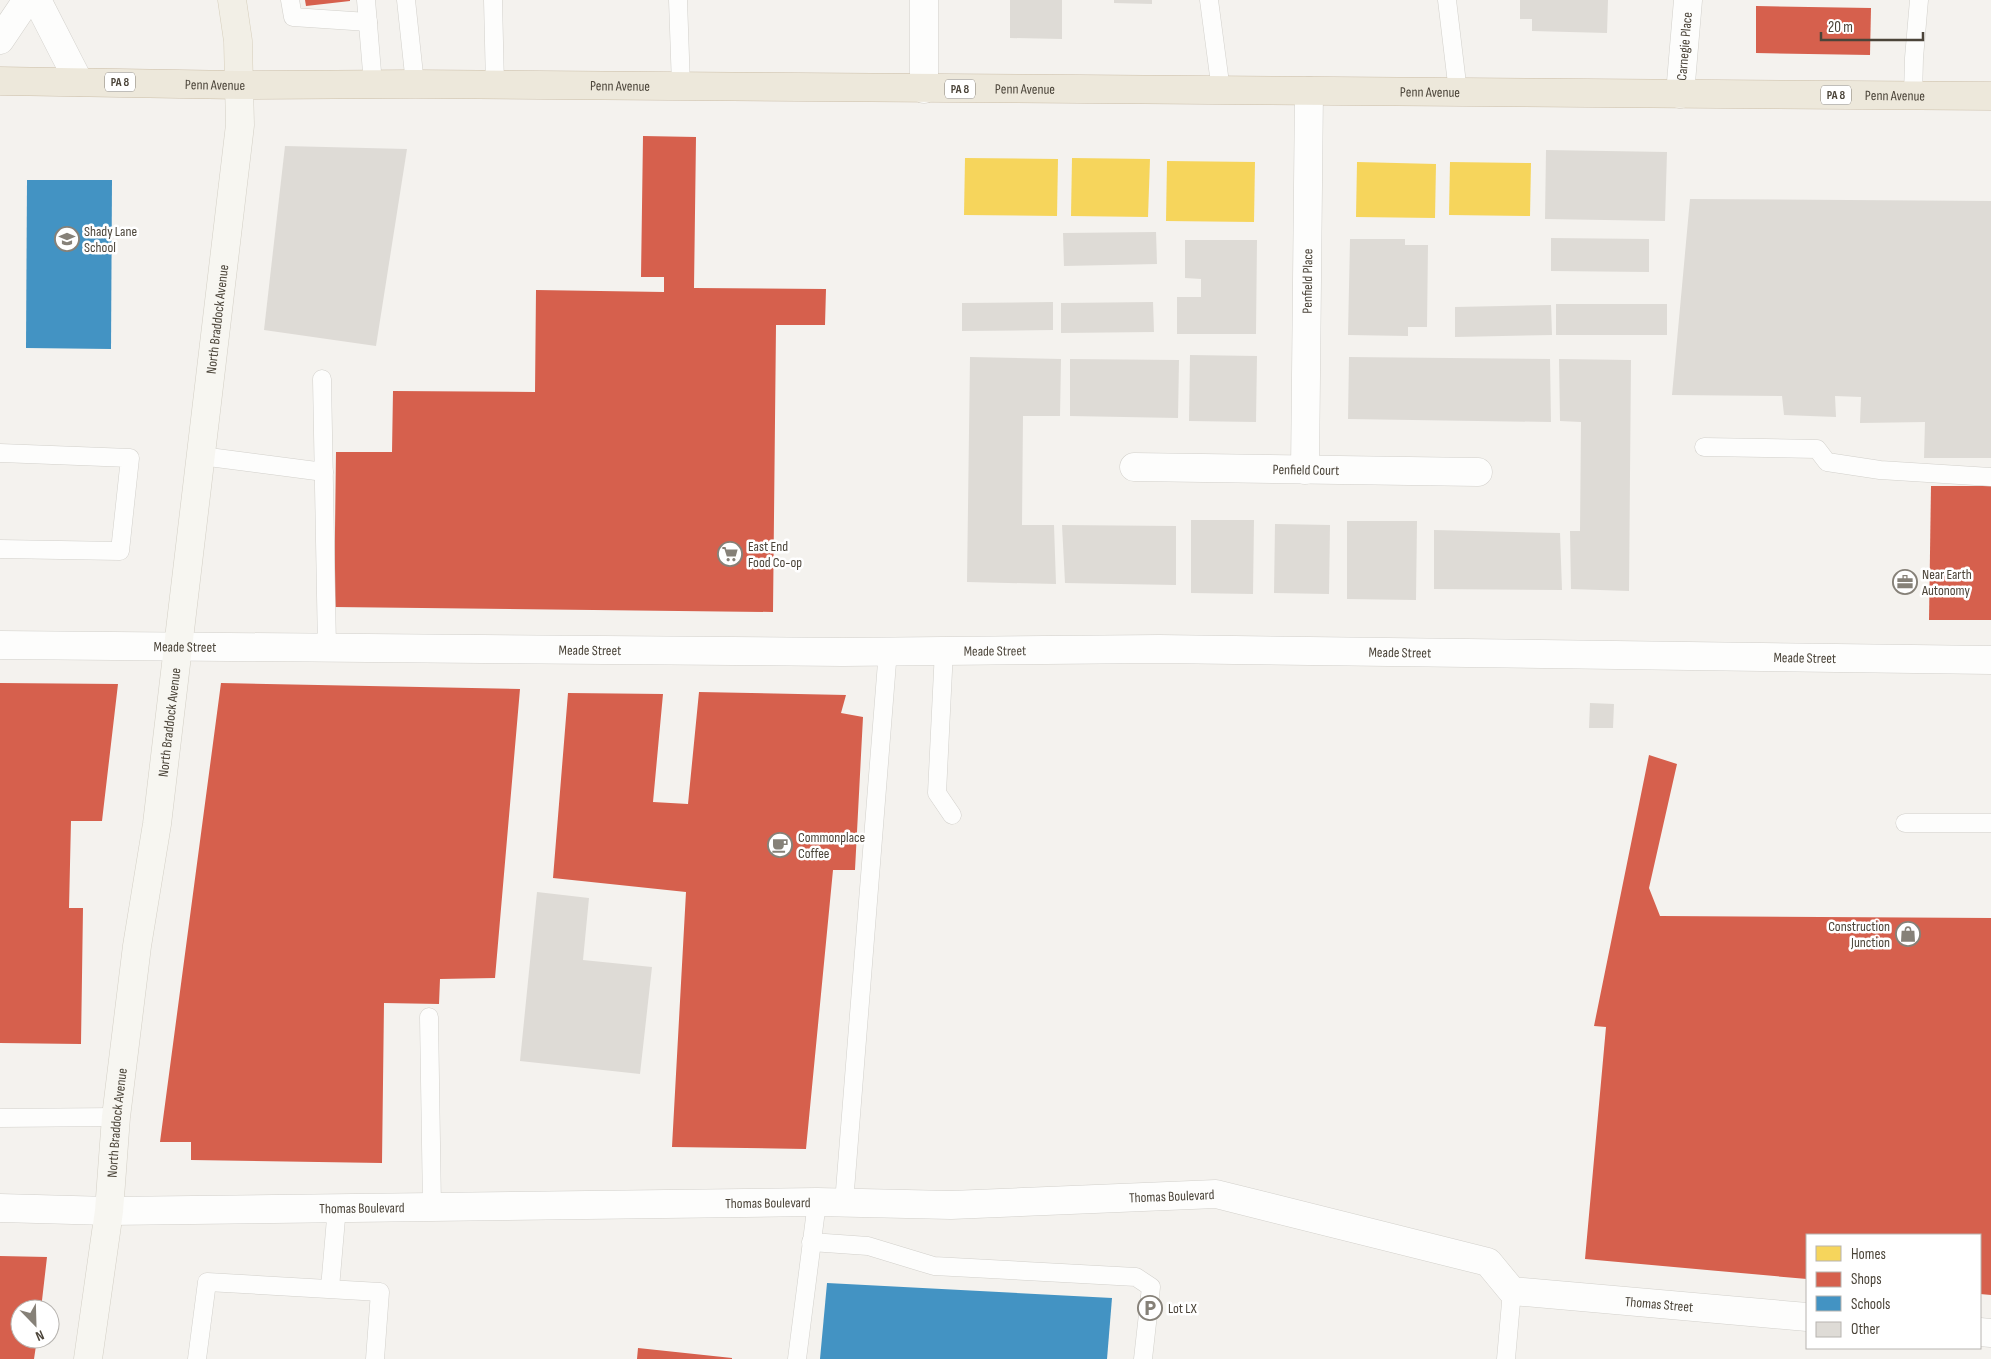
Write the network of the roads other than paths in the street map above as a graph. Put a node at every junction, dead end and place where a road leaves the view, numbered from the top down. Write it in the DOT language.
graph roads {
  1 [pos="27,0"];
  2 [pos="37,0"];
  3 [pos="232,0"];
  4 [pos="290,0"];
  5 [pos="366,0"];
  6 [pos="406,0"];
  7 [pos="493,0"];
  8 [pos="678,0"];
  9 [pos="924,0"];
  10 [pos="1209,0"];
  11 [pos="1447,0"];
  12 [pos="1688,0"];
  13 [pos="1919,0"];
  14 [pos="368,22"];
  15 [pos="0,40"];
  16 [pos="0,81"];
  17 [pos="79,82"];
  18 [pos="372,84"];
  19 [pos="415,84"];
  20 [pos="239,85"];
  21 [pos="495,85"];
  22 [pos="681,86"];
  23 [pos="924,89"];
  24 [pos="1221,91"];
  25 [pos="1309,91"];
  26 [pos="1458,92"];
  27 [pos="1680,94"];
  28 [pos="1913,96"];
  29 [pos="1991,96"];
  30 [pos="322,379"];
  31 [pos="1704,447"];
  32 [pos="0,453"];
  33 [pos="200,456"];
  34 [pos="1134,467"];
  35 [pos="1305,470"];
  36 [pos="324,472"];
  37 [pos="1478,472"];
  38 [pos="1991,477"];
  39 [pos="0,549"];
  40 [pos="0,645"];
  41 [pos="178,646"];
  42 [pos="326,648"];
  43 [pos="888,650"];
  44 [pos="944,650"];
  45 [pos="1991,660"];
  46 [pos="952,816"];
  47 [pos="1905,823"];
  48 [pos="1991,823"];
  49 [pos="430,1017"];
  50 [pos="116,1117"];
  51 [pos="0,1118"];
  52 [pos="817,1202"];
  53 [pos="844,1203"];
  54 [pos="432,1206"];
  55 [pos="0,1208"];
  56 [pos="337,1208"];
  57 [pos="109,1211"];
  58 [pos="811,1242"];
  59 [pos="330,1288"];
  60 [pos="1512,1291"];
  61 [pos="1806,1317"];
  62 [pos="88,1359"];
  63 [pos="197,1359"];
  64 [pos="375,1359"];
  65 [pos="797,1359"];
  66 [pos="1142,1359"];
  67 [pos="1506,1359"];
  1 -- 15 [label="street"];
  2 -- 17 [label="street"];
  3 -- 20 [label="main road"];
  4 -- 14 [label="lane"];
  5 -- 14 [label="lane"];
  6 -- 19 [label="lane"];
  7 -- 21 [label="lane"];
  8 -- 22 [label="lane"];
  9 -- 23 [label="street"];
  10 -- 24 [label="lane"];
  11 -- 26 [label="lane"];
  12 -- 27 [label="street, Carnegie Place"];
  13 -- 28 [label="lane"];
  14 -- 18 [label="lane"];
  16 -- 17 [label="highway, Penn Avenue / PA 8"];
  17 -- 20 [label="highway, Penn Avenue / PA 8"];
  18 -- 19 [label="highway, Penn Avenue / PA 8"];
  18 -- 20 [label="highway, Penn Avenue / PA 8"];
  19 -- 21 [label="highway, Penn Avenue / PA 8"];
  20 -- 33 [label="main road, North Braddock Avenue"];
  21 -- 22 [label="highway, Penn Avenue / PA 8"];
  22 -- 23 [label="highway, Penn Avenue / PA 8"];
  23 -- 24 [label="highway, Penn Avenue / PA 8"];
  24 -- 25 [label="highway, Penn Avenue / PA 8"];
  25 -- 26 [label="highway, Penn Avenue / PA 8"];
  25 -- 35 [label="street, Penfield Place"];
  26 -- 27 [label="highway, Penn Avenue / PA 8"];
  27 -- 28 [label="highway, Penn Avenue / PA 8"];
  28 -- 29 [label="highway, Penn Avenue / PA 8"];
  30 -- 36 [label="lane"];
  31 -- 38 [label="lane"];
  32 -- 39 [label="lane"];
  33 -- 36 [label="lane"];
  33 -- 41 [label="main road, North Braddock Avenue"];
  34 -- 35 [label="street, Penfield Court"];
  35 -- 37 [label="street, Penfield Court"];
  36 -- 42 [label="lane"];
  40 -- 41 [label="street, Meade Street"];
  41 -- 42 [label="street, Meade Street"];
  41 -- 50 [label="main road, North Braddock Avenue"];
  42 -- 43 [label="street, Meade Street"];
  43 -- 44 [label="street, Meade Street"];
  43 -- 53 [label="lane"];
  44 -- 45 [label="street, Meade Street"];
  44 -- 46 [label="lane"];
  47 -- 48 [label="lane"];
  49 -- 54 [label="lane"];
  50 -- 51 [label="lane"];
  50 -- 57 [label="main road, North Braddock Avenue"];
  52 -- 53 [label="street, Thomas Boulevard"];
  52 -- 54 [label="street, Thomas Boulevard"];
  52 -- 58 [label="lane"];
  53 -- 60 [label="street, Thomas Boulevard"];
  54 -- 56 [label="street, Thomas Boulevard"];
  55 -- 57 [label="street, Thomas Boulevard"];
  56 -- 57 [label="street, Thomas Boulevard"];
  56 -- 59 [label="lane"];
  57 -- 62 [label="main road, North Braddock Avenue"];
  58 -- 65 [label="lane"];
  58 -- 66 [label="lane"];
  59 -- 63 [label="lane"];
  59 -- 64 [label="lane"];
  60 -- 61 [label="street, Thomas Street"];
  60 -- 67 [label="lane"];
}
